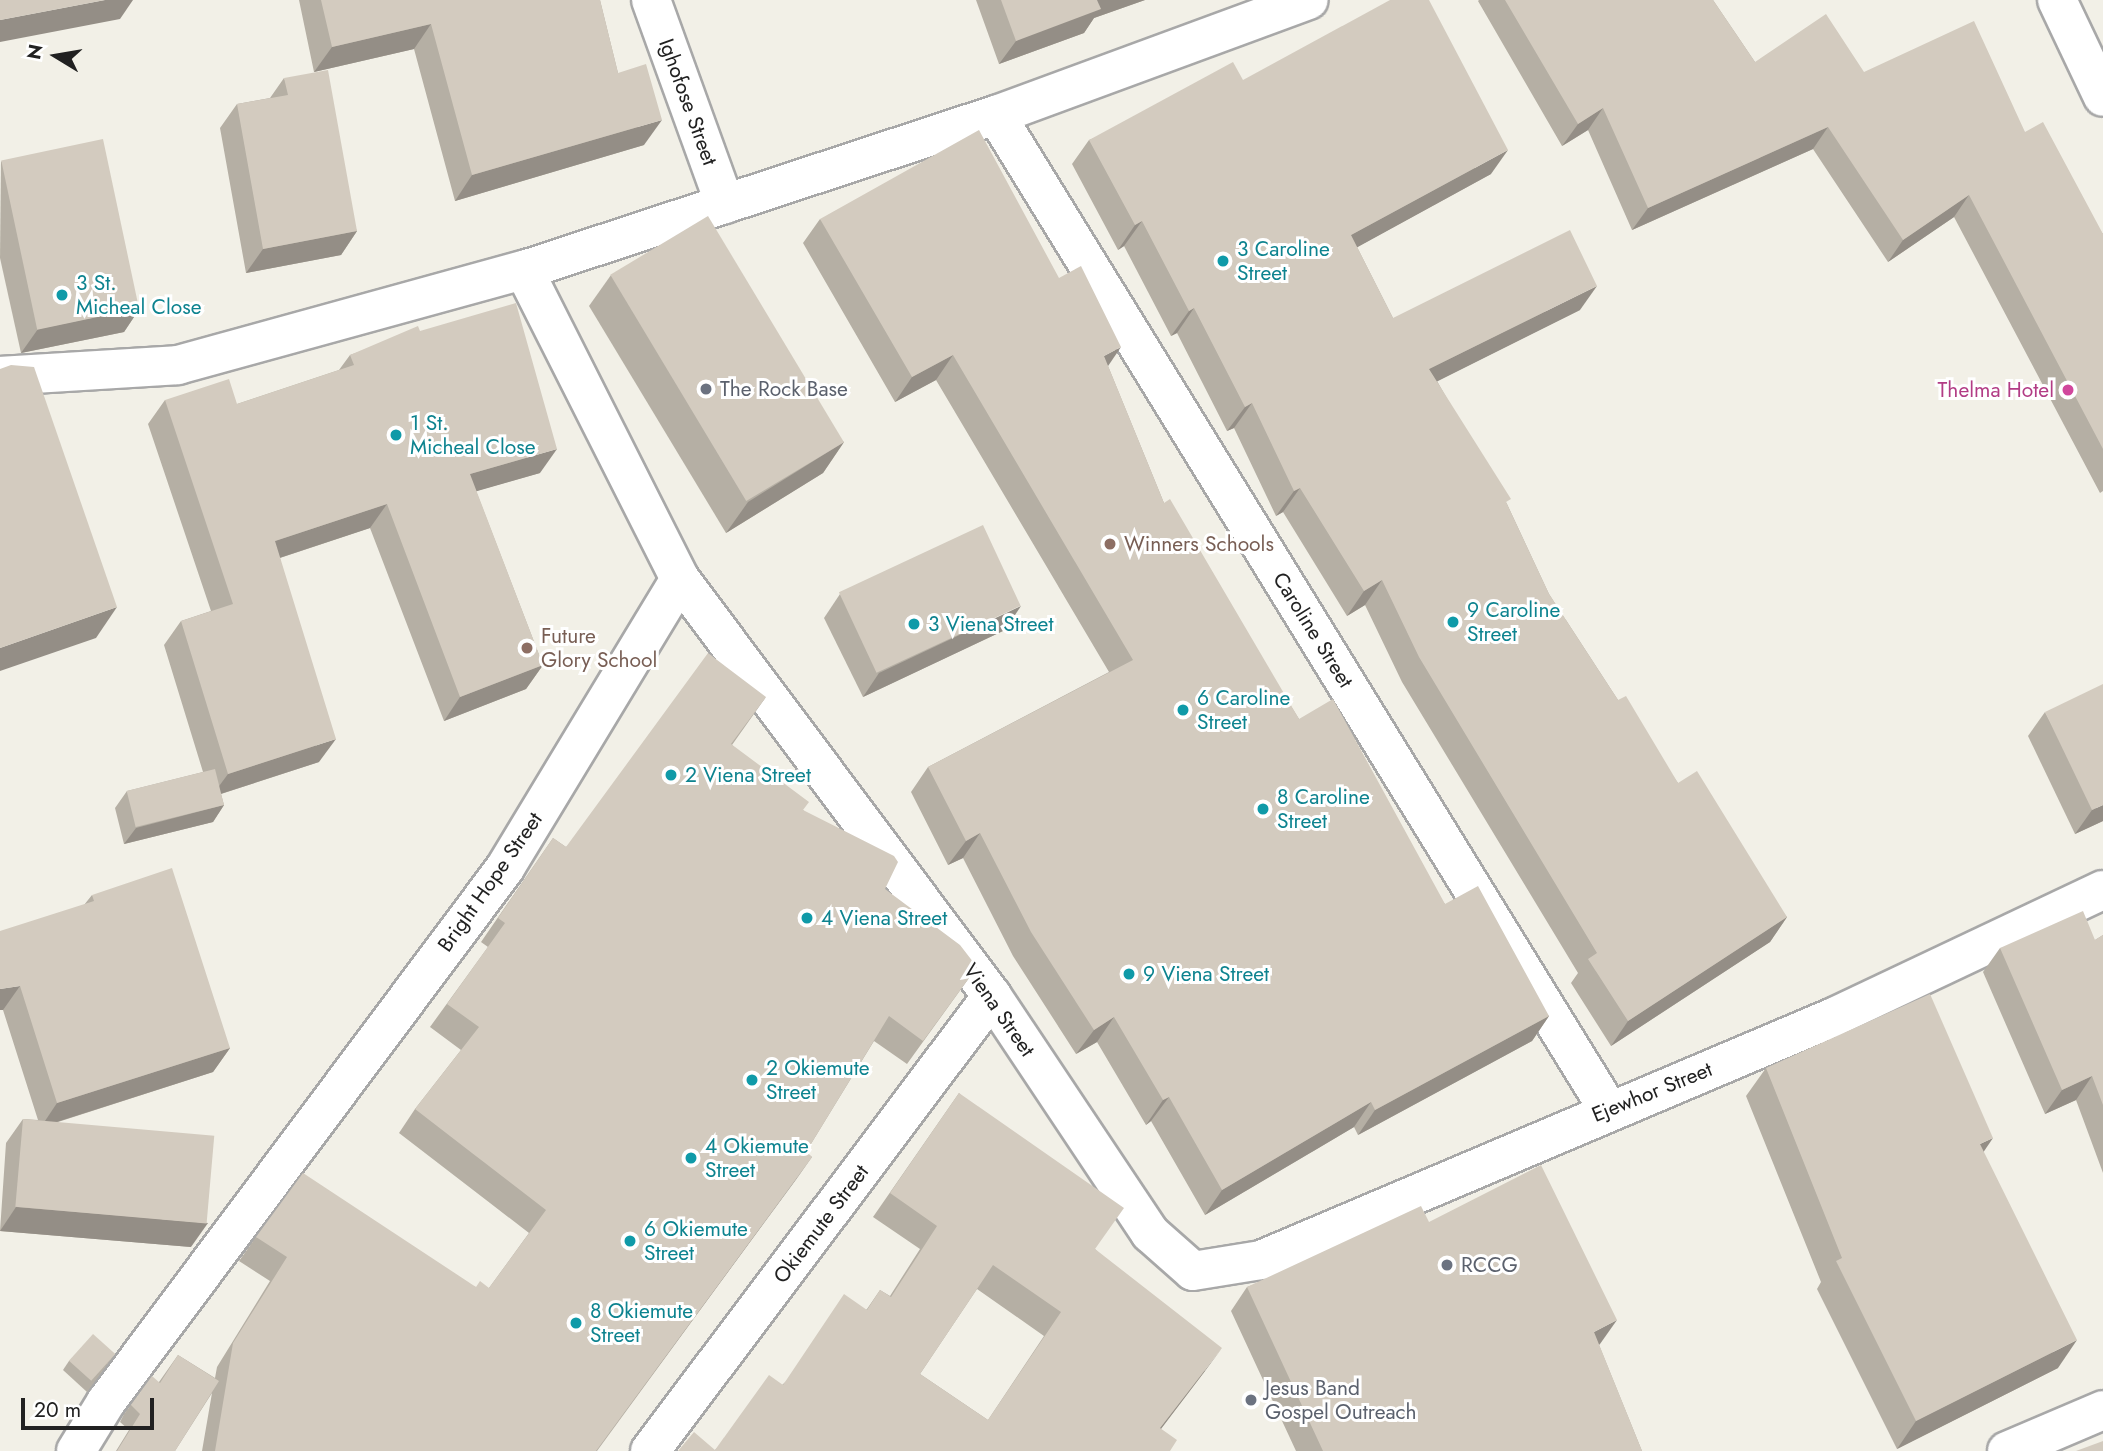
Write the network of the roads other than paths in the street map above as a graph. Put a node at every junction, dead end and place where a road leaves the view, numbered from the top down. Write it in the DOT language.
graph roads {
  1 [pos="652,0"];
  2 [pos="1309,0"];
  3 [pos="2057,0"];
  4 [pos="2103,97"];
  5 [pos="996,115"];
  6 [pos="725,204"];
  7 [pos="524,270"];
  8 [pos="0,376"];
  9 [pos="680,579"];
  10 [pos="2103,890"];
  11 [pos="992,996"];
  12 [pos="1608,1109"];
  13 [pos="1193,1271"];
  14 [pos="2103,1410"];
  15 [pos="76,1451"];
  16 [pos="650,1451"];
  17 [pos="2007,1451"];
  1 -- 6 [label="street, Ighofose Street"];
  2 -- 5 [label="street"];
  3 -- 4 [label="street"];
  5 -- 6 [label="street"];
  5 -- 12 [label="street, Caroline Street"];
  6 -- 7 [label="street"];
  7 -- 8 [label="street"];
  7 -- 9 [label="street"];
  9 -- 11 [label="street, Viena Street"];
  9 -- 15 [label="street, Bright Hope Street"];
  10 -- 12 [label="street, Ejewhor Street"];
  11 -- 13 [label="street, Viena Street"];
  11 -- 16 [label="street, Okiemute Street"];
  12 -- 13 [label="street, Ejewhor Street"];
  14 -- 17 [label="street"];
}
